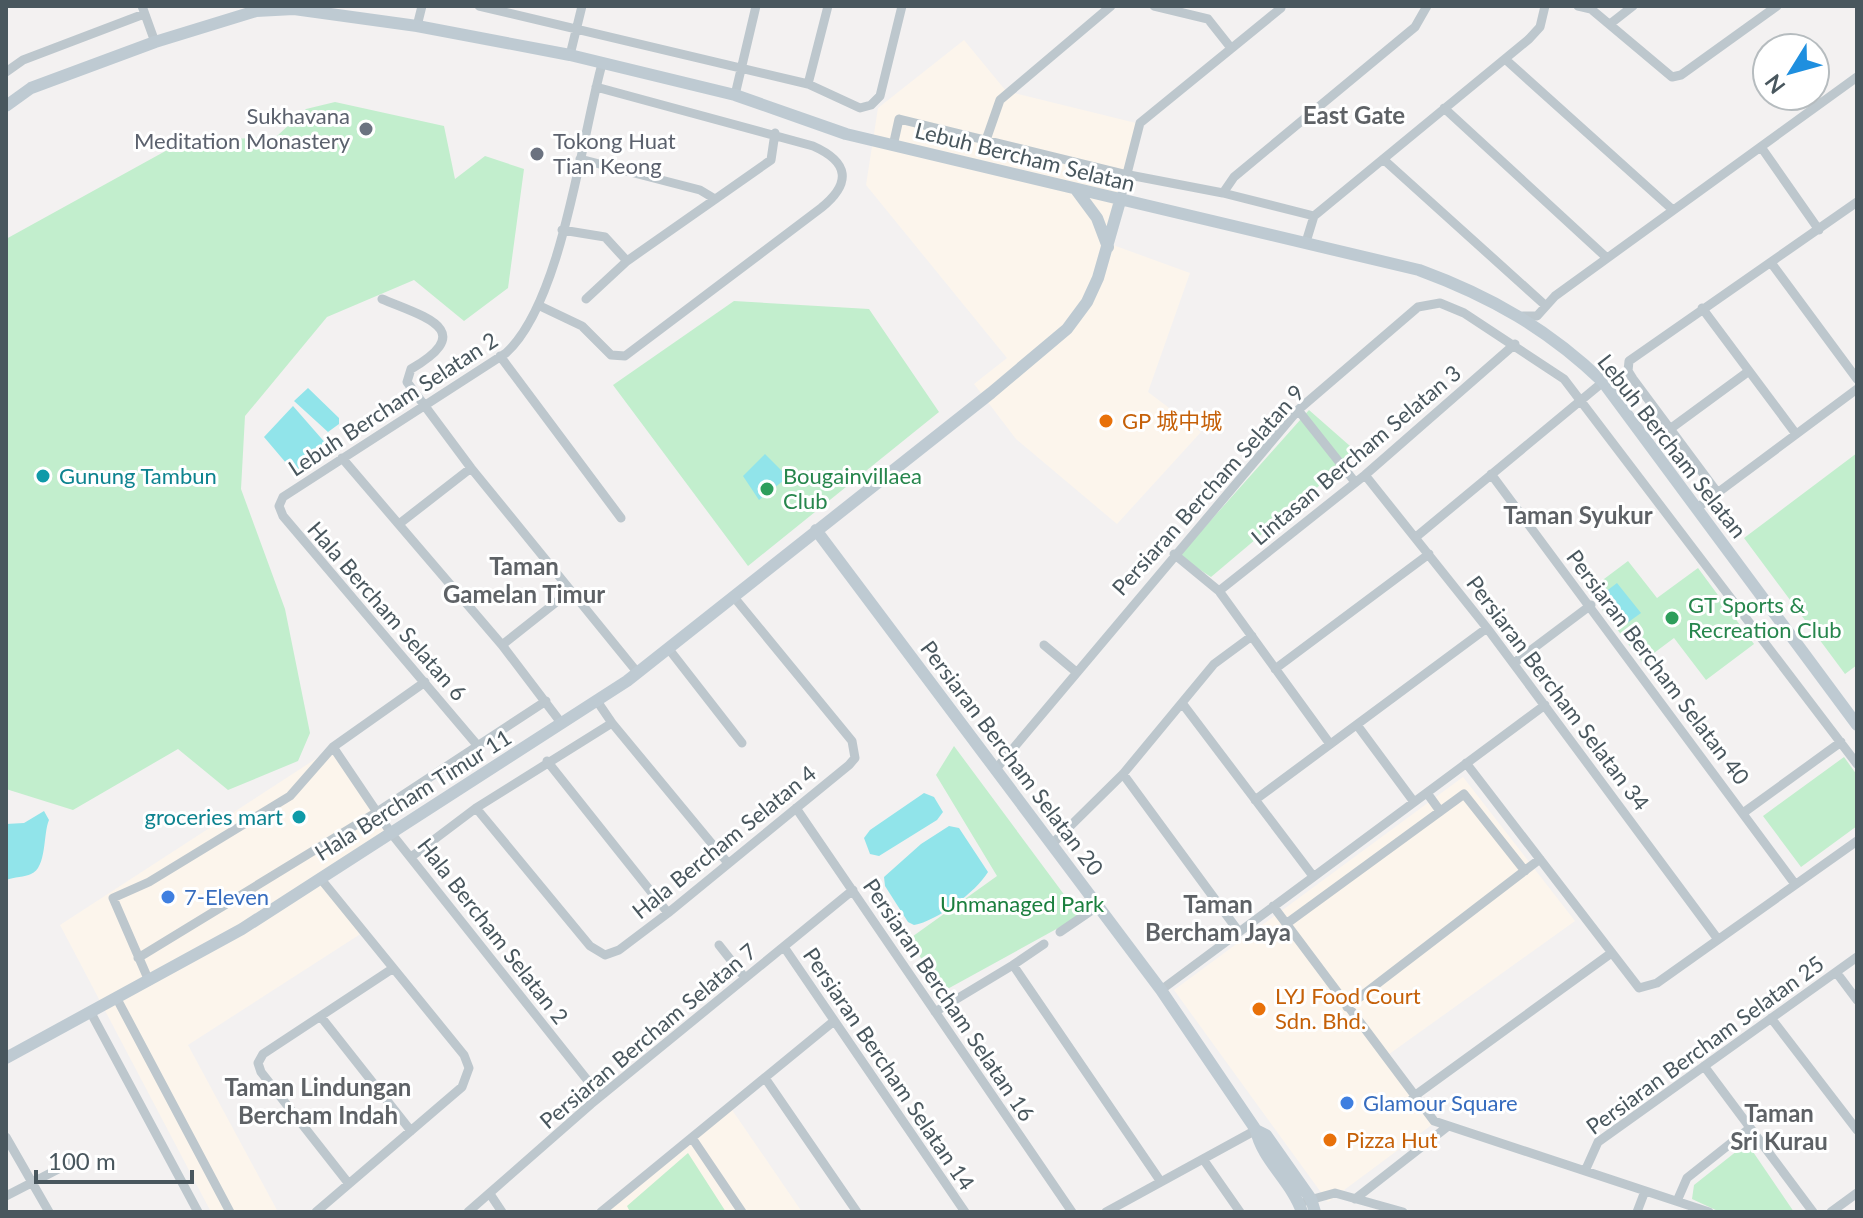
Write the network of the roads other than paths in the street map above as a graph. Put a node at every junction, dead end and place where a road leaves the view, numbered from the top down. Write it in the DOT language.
graph roads {
  1 [pos="422,6"];
  2 [pos="479,6"];
  3 [pos="582,6"];
  4 [pos="756,6"];
  5 [pos="828,6"];
  6 [pos="902,6"];
  7 [pos="1111,6"];
  8 [pos="1154,6"];
  9 [pos="1427,6"];
  10 [pos="1545,6"];
  11 [pos="1578,6"];
  12 [pos="1633,6"];
  13 [pos="1777,6"];
  14 [pos="502,8"];
  15 [pos="1281,8"];
  16 [pos="143,10"];
  17 [pos="342,10"];
  18 [pos="1610,24"];
  19 [pos="417,26"];
  20 [pos="576,29"];
  21 [pos="155,42"];
  22 [pos="1231,48"];
  23 [pos="570,55"];
  24 [pos="1505,59"];
  25 [pos="602,64"];
  26 [pos="740,68"];
  27 [pos="6,72"];
  28 [pos="1857,77"];
  29 [pos="808,84"];
  30 [pos="596,87"];
  31 [pos="735,95"];
  32 [pos="6,106"];
  33 [pos="1444,108"];
  34 [pos="775,133"];
  35 [pos="986,140"];
  36 [pos="893,146"];
  37 [pos="1761,147"];
  38 [pos="580,159"];
  39 [pos="1383,159"];
  40 [pos="1124,174"];
  41 [pos="1077,191"];
  42 [pos="1223,193"];
  43 [pos="715,199"];
  44 [pos="1120,201"];
  45 [pos="1857,202"];
  46 [pos="1673,210"];
  47 [pos="1314,216"];
  48 [pos="562,230"];
  49 [pos="1819,230"];
  50 [pos="1306,242"];
  51 [pos="1108,249"];
  52 [pos="1607,258"];
  53 [pos="627,261"];
  54 [pos="1772,264"];
  55 [pos="382,299"];
  56 [pos="586,299"];
  57 [pos="540,306"];
  58 [pos="1702,308"];
  59 [pos="1544,309"];
  60 [pos="1523,316"];
  61 [pos="1547,334"];
  62 [pos="1515,344"];
  63 [pos="500,356"];
  64 [pos="1749,371"];
  65 [pos="1857,379"];
  66 [pos="1603,382"];
  67 [pos="1857,389"];
  68 [pos="1581,398"];
  69 [pos="423,406"];
  70 [pos="1298,410"];
  71 [pos="1670,429"];
  72 [pos="1796,434"];
  73 [pos="342,458"];
  74 [pos="471,468"];
  75 [pos="1491,474"];
  76 [pos="1365,475"];
  77 [pos="1355,482"];
  78 [pos="1717,492"];
  79 [pos="283,497"];
  80 [pos="1697,508"];
  81 [pos="621,518"];
  82 [pos="399,524"];
  83 [pos="816,530"];
  84 [pos="1416,537"];
  85 [pos="1174,554"];
  86 [pos="1429,554"];
  87 [pos="1219,591"];
  88 [pos="569,592"];
  89 [pos="733,596"];
  90 [pos="1591,605"];
  91 [pos="1487,628"];
  92 [pos="1252,636"];
  93 [pos="502,645"];
  94 [pos="1044,645"];
  95 [pos="668,648"];
  96 [pos="1514,663"];
  97 [pos="1275,669"];
  98 [pos="1075,671"];
  99 [pos="637,672"];
  100 [pos="425,682"];
  101 [pos="546,701"];
  102 [pos="597,701"];
  103 [pos="1182,703"];
  104 [pos="1545,705"];
  105 [pos="562,724"];
  106 [pos="614,725"];
  107 [pos="1357,725"];
  108 [pos="1857,725"];
  109 [pos="1841,742"];
  110 [pos="742,743"];
  111 [pos="1330,744"];
  112 [pos="478,746"];
  113 [pos="333,747"];
  114 [pos="547,761"];
  115 [pos="1466,763"];
  116 [pos="1857,764"];
  117 [pos="995,770"];
  118 [pos="1123,774"];
  119 [pos="1427,793"];
  120 [pos="1255,800"];
  121 [pos="1414,802"];
  122 [pos="476,808"];
  123 [pos="796,808"];
  124 [pos="1440,811"];
  125 [pos="377,812"];
  126 [pos="1743,813"];
  127 [pos="391,833"];
  128 [pos="1857,841"];
  129 [pos="1052,844"];
  130 [pos="411,857"];
  131 [pos="1540,859"];
  132 [pos="727,862"];
  133 [pos="1525,871"];
  134 [pos="1313,876"];
  135 [pos="320,878"];
  136 [pos="1795,884"];
  137 [pos="853,890"];
  138 [pos="1098,906"];
  139 [pos="1273,906"];
  140 [pos="668,913"];
  141 [pos="1286,924"];
  142 [pos="1060,932"];
  143 [pos="1239,932"];
  144 [pos="1717,938"];
  145 [pos="1044,944"];
  146 [pos="719,945"];
  147 [pos="784,947"];
  148 [pos="1610,954"];
  149 [pos="1857,957"];
  150 [pos="138,958"];
  151 [pos="1013,965"];
  152 [pos="392,969"];
  153 [pos="1836,972"];
  154 [pos="745,978"];
  155 [pos="149,981"];
  156 [pos="1161,990"];
  157 [pos="117,999"];
  158 [pos="1857,1000"];
  159 [pos="1347,1007"];
  160 [pos="935,1012"];
  161 [pos="91,1013"];
  162 [pos="321,1017"];
  163 [pos="1771,1018"];
  164 [pos="834,1021"];
  165 [pos="6,1058"];
  166 [pos="1704,1066"];
  167 [pos="765,1078"];
  168 [pos="600,1096"];
  169 [pos="1413,1097"];
  170 [pos="1447,1127"];
  171 [pos="1750,1128"];
  172 [pos="1256,1130"];
  173 [pos="1857,1130"];
  174 [pos="411,1131"];
  175 [pos="6,1137"];
  176 [pos="692,1138"];
  177 [pos="1203,1159"];
  178 [pos="70,1163"];
  179 [pos="1585,1171"];
  180 [pos="1161,1182"];
  181 [pos="32,1183"];
  182 [pos="349,1184"];
  183 [pos="1645,1191"];
  184 [pos="1857,1193"];
  185 [pos="490,1194"];
  186 [pos="6,1196"];
  187 [pos="1355,1199"];
  188 [pos="1677,1201"];
  189 [pos="613,1208"];
  190 [pos="1305,1208"];
  191 [pos="49,1212"];
  192 [pos="198,1212"];
  193 [pos="230,1212"];
  194 [pos="316,1212"];
  195 [pos="468,1212"];
  196 [pos="502,1212"];
  197 [pos="601,1212"];
  198 [pos="742,1212"];
  199 [pos="857,1212"];
  200 [pos="965,1212"];
  201 [pos="1072,1212"];
  202 [pos="1106,1212"];
  203 [pos="1240,1212"];
  204 [pos="1403,1212"];
  205 [pos="1637,1212"];
  206 [pos="1709,1212"];
  207 [pos="1813,1212"];
  208 [pos="1831,1212"];
  1 -- 19 [label="street"];
  2 -- 14 [label="street"];
  3 -- 20 [label="street"];
  4 -- 26 [label="street"];
  5 -- 29 [label="street"];
  6 -- 29 [label="street"];
  7 -- 35 [label="street"];
  8 -- 22 [label="street"];
  9 -- 42 [label="street"];
  10 -- 24 [label="street"];
  11 -- 18 [label="street"];
  12 -- 18 [label="street"];
  13 -- 18 [label="street"];
  14 -- 20 [label="street"];
  15 -- 22 [label="street"];
  16 -- 21 [label="street"];
  16 -- 27 [label="street"];
  17 -- 19 [label="street, Lebuh Bercham Selatan"];
  17 -- 21 [label="street, Lebuh Bercham Selatan"];
  19 -- 23 [label="street, Lebuh Bercham Selatan"];
  20 -- 23 [label="street"];
  20 -- 26 [label="street"];
  21 -- 32 [label="street, Lebuh Bercham Selatan"];
  22 -- 40 [label="street"];
  23 -- 25 [label="street, Lebuh Bercham Selatan"];
  24 -- 33 [label="street"];
  24 -- 46 [label="street"];
  25 -- 30 [label="street, Lebuh Bercham Selatan 2"];
  25 -- 31 [label="street, Lebuh Bercham Selatan"];
  26 -- 29 [label="street"];
  26 -- 31 [label="street"];
  28 -- 37 [label="street"];
  30 -- 34 [label="street"];
  30 -- 38 [label="street, Lebuh Bercham Selatan 2"];
  31 -- 36 [label="street, Lebuh Bercham Selatan"];
  33 -- 39 [label="street"];
  33 -- 52 [label="street"];
  34 -- 43 [label="street"];
  34 -- 57 [label="street"];
  35 -- 36 [label="street"];
  35 -- 40 [label="street"];
  36 -- 41 [label="street, Lebuh Bercham Selatan"];
  37 -- 46 [label="street"];
  37 -- 49 [label="street"];
  38 -- 43 [label="street"];
  38 -- 48 [label="street, Lebuh Bercham Selatan 2"];
  39 -- 47 [label="street"];
  39 -- 59 [label="street"];
  40 -- 42 [label="street"];
  40 -- 44 [label="street"];
  41 -- 44 [label="street, Lebuh Bercham Selatan"];
  41 -- 51 [label="street"];
  42 -- 47 [label="street"];
  43 -- 53 [label="street"];
  44 -- 50 [label="street, Lebuh Bercham Selatan"];
  44 -- 51 [label="street, Hala Bercham Timur 11"];
  45 -- 49 [label="street"];
  46 -- 52 [label="street"];
  47 -- 50 [label="street"];
  48 -- 53 [label="street"];
  48 -- 57 [label="street, Lebuh Bercham Selatan 2"];
  49 -- 54 [label="street"];
  50 -- 60 [label="street, Lebuh Bercham Selatan"];
  51 -- 83 [label="street, Hala Bercham Timur 11"];
  52 -- 59 [label="street"];
  53 -- 56 [label="street"];
  54 -- 58 [label="street"];
  54 -- 65 [label="street"];
  55 -- 69 [label="street"];
  57 -- 63 [label="street, Lebuh Bercham Selatan 2"];
  58 -- 64 [label="street"];
  58 -- 71 [label="street"];
  59 -- 60 [label="street"];
  59 -- 61 [label="street"];
  60 -- 61 [label="street, Lebuh Bercham Selatan"];
  61 -- 66 [label="street, Lebuh Bercham Selatan"];
  62 -- 68 [label="street, Persiaran Bercham Selatan 9"];
  62 -- 70 [label="street, Persiaran Bercham Selatan 9"];
  62 -- 76 [label="street, Lintasan Bercham Selatan 3"];
  63 -- 69 [label="street, Lebuh Bercham Selatan 2"];
  63 -- 81 [label="street"];
  64 -- 71 [label="street"];
  64 -- 72 [label="street"];
  66 -- 68 [label="street"];
  66 -- 80 [label="street, Lebuh Bercham Selatan"];
  67 -- 72 [label="street"];
  68 -- 75 [label="street"];
  68 -- 109 [label="street, Persiaran Bercham Selatan 9"];
  69 -- 73 [label="street, Lebuh Bercham Selatan 2"];
  69 -- 74 [label="street"];
  70 -- 77 [label="street"];
  70 -- 85 [label="street, Persiaran Bercham Selatan 9"];
  71 -- 78 [label="street"];
  72 -- 78 [label="street"];
  73 -- 79 [label="street, Lebuh Bercham Selatan 2"];
  73 -- 82 [label="street"];
  74 -- 82 [label="street"];
  74 -- 88 [label="street"];
  75 -- 84 [label="street"];
  75 -- 90 [label="street, Persiaran Bercham Selatan 40"];
  76 -- 77 [label="street, Lintasan Bercham Selatan 3"];
  76 -- 84 [label="street, Persiaran Bercham Selatan 34"];
  77 -- 87 [label="street, Lintasan Bercham Selatan 3"];
  78 -- 80 [label="street"];
  79 -- 100 [label="street, Hala Bercham Selatan 6"];
  80 -- 108 [label="street, Lebuh Bercham Selatan"];
  82 -- 93 [label="street"];
  83 -- 89 [label="street, Hala Bercham Timur 11"];
  83 -- 117 [label="street, Persiaran Bercham Selatan 20"];
  84 -- 86 [label="street, Persiaran Bercham Selatan 34"];
  85 -- 87 [label="street"];
  85 -- 98 [label="street, Persiaran Bercham Selatan 9"];
  86 -- 91 [label="street, Persiaran Bercham Selatan 34"];
  86 -- 97 [label="street"];
  87 -- 92 [label="street"];
  88 -- 93 [label="street"];
  88 -- 99 [label="street"];
  89 -- 95 [label="street, Hala Bercham Timur 11"];
  89 -- 123 [label="street, Hala Bercham Selatan 4"];
  90 -- 96 [label="street"];
  90 -- 126 [label="street, Persiaran Bercham Selatan 40"];
  91 -- 96 [label="street, Persiaran Bercham Selatan 34"];
  91 -- 107 [label="street"];
  92 -- 97 [label="street"];
  92 -- 103 [label="street"];
  93 -- 101 [label="street"];
  94 -- 98 [label="street"];
  95 -- 99 [label="street, Hala Bercham Timur 11"];
  95 -- 110 [label="street"];
  96 -- 104 [label="street, Persiaran Bercham Selatan 34"];
  97 -- 111 [label="street"];
  98 -- 117 [label="street, Persiaran Bercham Selatan 9"];
  99 -- 102 [label="street, Hala Bercham Timur 11"];
  100 -- 112 [label="street, Hala Bercham Selatan 6"];
  100 -- 113 [label="street"];
  101 -- 105 [label="street"];
  101 -- 112 [label="street"];
  102 -- 105 [label="street, Hala Bercham Timur 11"];
  102 -- 106 [label="street"];
  103 -- 118 [label="street"];
  103 -- 120 [label="street"];
  104 -- 115 [label="street"];
  104 -- 144 [label="street, Persiaran Bercham Selatan 34"];
  105 -- 127 [label="street, Hala Bercham Timur 11"];
  106 -- 114 [label="street"];
  106 -- 132 [label="street"];
  107 -- 111 [label="street"];
  107 -- 121 [label="street"];
  109 -- 116 [label="street"];
  109 -- 126 [label="street"];
  111 -- 120 [label="street"];
  112 -- 125 [label="street"];
  113 -- 125 [label="street, Hala Bercham Selatan 2"];
  113 -- 150 [label="street"];
  114 -- 122 [label="street"];
  114 -- 140 [label="street"];
  115 -- 119 [label="street"];
  115 -- 131 [label="street"];
  117 -- 129 [label="street, Persiaran Bercham Selatan 20"];
  118 -- 129 [label="street"];
  118 -- 143 [label="street"];
  119 -- 121 [label="street"];
  119 -- 124 [label="street"];
  120 -- 134 [label="street"];
  121 -- 134 [label="street"];
  122 -- 130 [label="street"];
  122 -- 140 [label="street, Hala Bercham Selatan 4"];
  123 -- 132 [label="street, Hala Bercham Selatan 4"];
  123 -- 137 [label="street, Persiaran Bercham Selatan 16"];
  124 -- 133 [label="street"];
  124 -- 141 [label="street"];
  125 -- 127 [label="street, Hala Bercham Selatan 2"];
  125 -- 150 [label="street"];
  126 -- 136 [label="street, Persiaran Bercham Selatan 40"];
  127 -- 130 [label="street, Hala Bercham Selatan 2"];
  127 -- 135 [label="street, Hala Bercham Timur 11"];
  128 -- 136 [label="street"];
  129 -- 138 [label="street, Persiaran Bercham Selatan 20"];
  130 -- 168 [label="street, Hala Bercham Selatan 2"];
  131 -- 133 [label="street"];
  131 -- 148 [label="street"];
  132 -- 140 [label="street, Hala Bercham Selatan 4"];
  133 -- 159 [label="street"];
  134 -- 139 [label="street"];
  135 -- 152 [label="street"];
  135 -- 155 [label="street, Hala Bercham Timur 11"];
  136 -- 144 [label="street"];
  137 -- 147 [label="street, Persiaran Bercham Selatan 7"];
  137 -- 160 [label="street, Persiaran Bercham Selatan 16"];
  138 -- 142 [label="street"];
  138 -- 156 [label="street, Persiaran Bercham Selatan 20"];
  139 -- 141 [label="street"];
  139 -- 143 [label="street"];
  141 -- 159 [label="street"];
  143 -- 156 [label="street"];
  144 -- 148 [label="street"];
  145 -- 151 [label="street"];
  146 -- 154 [label="street"];
  147 -- 154 [label="street, Persiaran Bercham Selatan 7"];
  147 -- 164 [label="street, Persiaran Bercham Selatan 14"];
  148 -- 169 [label="street"];
  149 -- 153 [label="street, Persiaran Bercham Selatan 25"];
  150 -- 155 [label="street"];
  151 -- 160 [label="street"];
  151 -- 180 [label="street"];
  152 -- 162 [label="street"];
  152 -- 174 [label="street"];
  153 -- 158 [label="street"];
  153 -- 163 [label="street, Persiaran Bercham Selatan 25"];
  154 -- 168 [label="street, Persiaran Bercham Selatan 7"];
  155 -- 157 [label="street, Hala Bercham Timur 11"];
  156 -- 172 [label="street, Persiaran Bercham Selatan 20"];
  157 -- 161 [label="street, Hala Bercham Timur 11"];
  157 -- 193 [label="street"];
  159 -- 169 [label="street"];
  160 -- 201 [label="street, Persiaran Bercham Selatan 16"];
  161 -- 165 [label="street, Hala Bercham Timur 11"];
  161 -- 192 [label="street"];
  162 -- 174 [label="street"];
  162 -- 182 [label="street"];
  163 -- 166 [label="street, Persiaran Bercham Selatan 25"];
  163 -- 173 [label="street"];
  164 -- 167 [label="street"];
  164 -- 200 [label="street, Persiaran Bercham Selatan 14"];
  166 -- 171 [label="street"];
  166 -- 179 [label="street, Persiaran Bercham Selatan 25"];
  167 -- 176 [label="street"];
  167 -- 199 [label="street"];
  168 -- 185 [label="street, Persiaran Bercham Selatan 7"];
  169 -- 170 [label="street"];
  170 -- 179 [label="street"];
  170 -- 187 [label="street"];
  171 -- 188 [label="street"];
  171 -- 207 [label="street"];
  172 -- 177 [label="street"];
  172 -- 190 [label="street, Persiaran Bercham Selatan 20"];
  174 -- 182 [label="street"];
  175 -- 181 [label="street"];
  176 -- 189 [label="street"];
  176 -- 198 [label="street"];
  177 -- 180 [label="street"];
  177 -- 203 [label="street"];
  178 -- 181 [label="street"];
  179 -- 183 [label="street"];
  180 -- 202 [label="street"];
  181 -- 186 [label="street"];
  181 -- 191 [label="street"];
  182 -- 194 [label="street"];
  183 -- 188 [label="street"];
  183 -- 205 [label="street"];
  184 -- 208 [label="street"];
  185 -- 195 [label="street, Persiaran Bercham Selatan 7"];
  185 -- 196 [label="street"];
  187 -- 190 [label="street"];
  187 -- 204 [label="street"];
  188 -- 206 [label="street"];
  189 -- 197 [label="street"];
}
